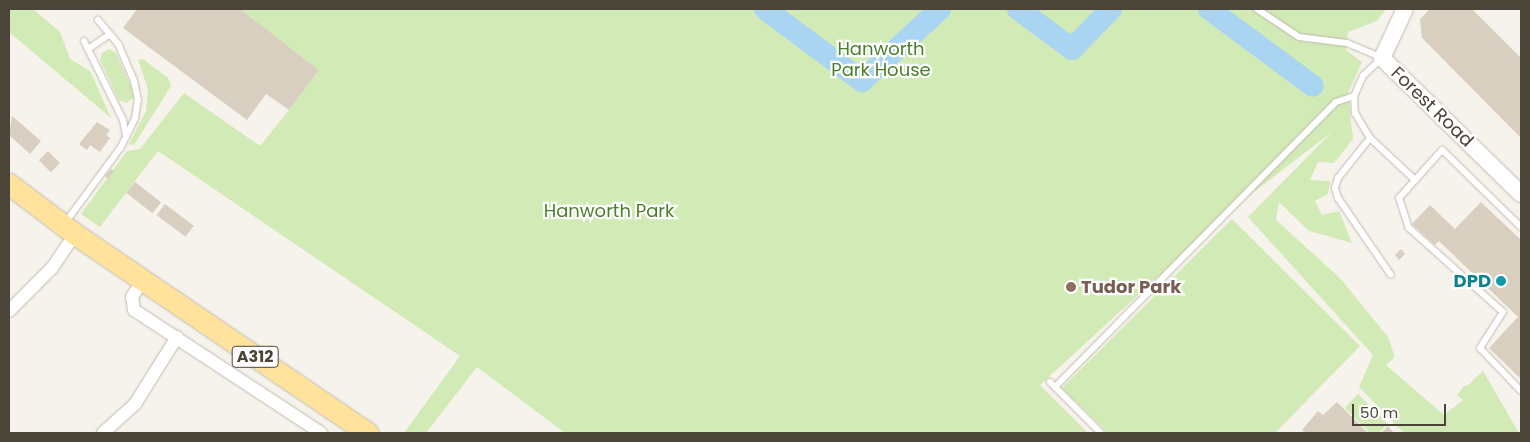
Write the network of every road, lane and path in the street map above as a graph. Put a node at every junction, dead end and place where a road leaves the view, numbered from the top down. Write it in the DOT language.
graph roads {
  1 [pos="1257,9"];
  2 [pos="1405,9"];
  3 [pos="98,20"];
  4 [pos="109,34"];
  5 [pos="84,41"];
  6 [pos="88,49"];
  7 [pos="1382,58"];
  8 [pos="1354,96"];
  9 [pos="126,138"];
  10 [pos="1370,138"];
  11 [pos="1415,180"];
  12 [pos="9,184"];
  13 [pos="1521,194"];
  14 [pos="1521,227"];
  15 [pos="69,230"];
  16 [pos="1391,275"];
  17 [pos="142,280"];
  18 [pos="9,311"];
  19 [pos="176,336"];
  20 [pos="1521,391"];
  21 [pos="103,433"];
  22 [pos="321,433"];
  23 [pos="368,433"];
  24 [pos="1101,433"];
  1 -- 7 [label="lane"];
  2 -- 7 [label="street, Forest Road"];
  3 -- 4 [label="lane"];
  4 -- 6 [label="lane"];
  4 -- 9 [label="lane"];
  5 -- 6 [label="lane"];
  6 -- 9 [label="lane"];
  7 -- 8 [label="lane"];
  7 -- 13 [label="street, Forest Road"];
  8 -- 10 [label="lane"];
  8 -- 24 [label="lane"];
  9 -- 15 [label="lane"];
  10 -- 11 [label="lane"];
  10 -- 16 [label="lane"];
  11 -- 14 [label="lane"];
  11 -- 20 [label="lane"];
  12 -- 15 [label="main road, A312"];
  15 -- 17 [label="main road, A312"];
  15 -- 18 [label="street"];
  17 -- 19 [label="street"];
  17 -- 23 [label="main road, A312"];
  19 -- 21 [label="street"];
  19 -- 22 [label="street"];
}
